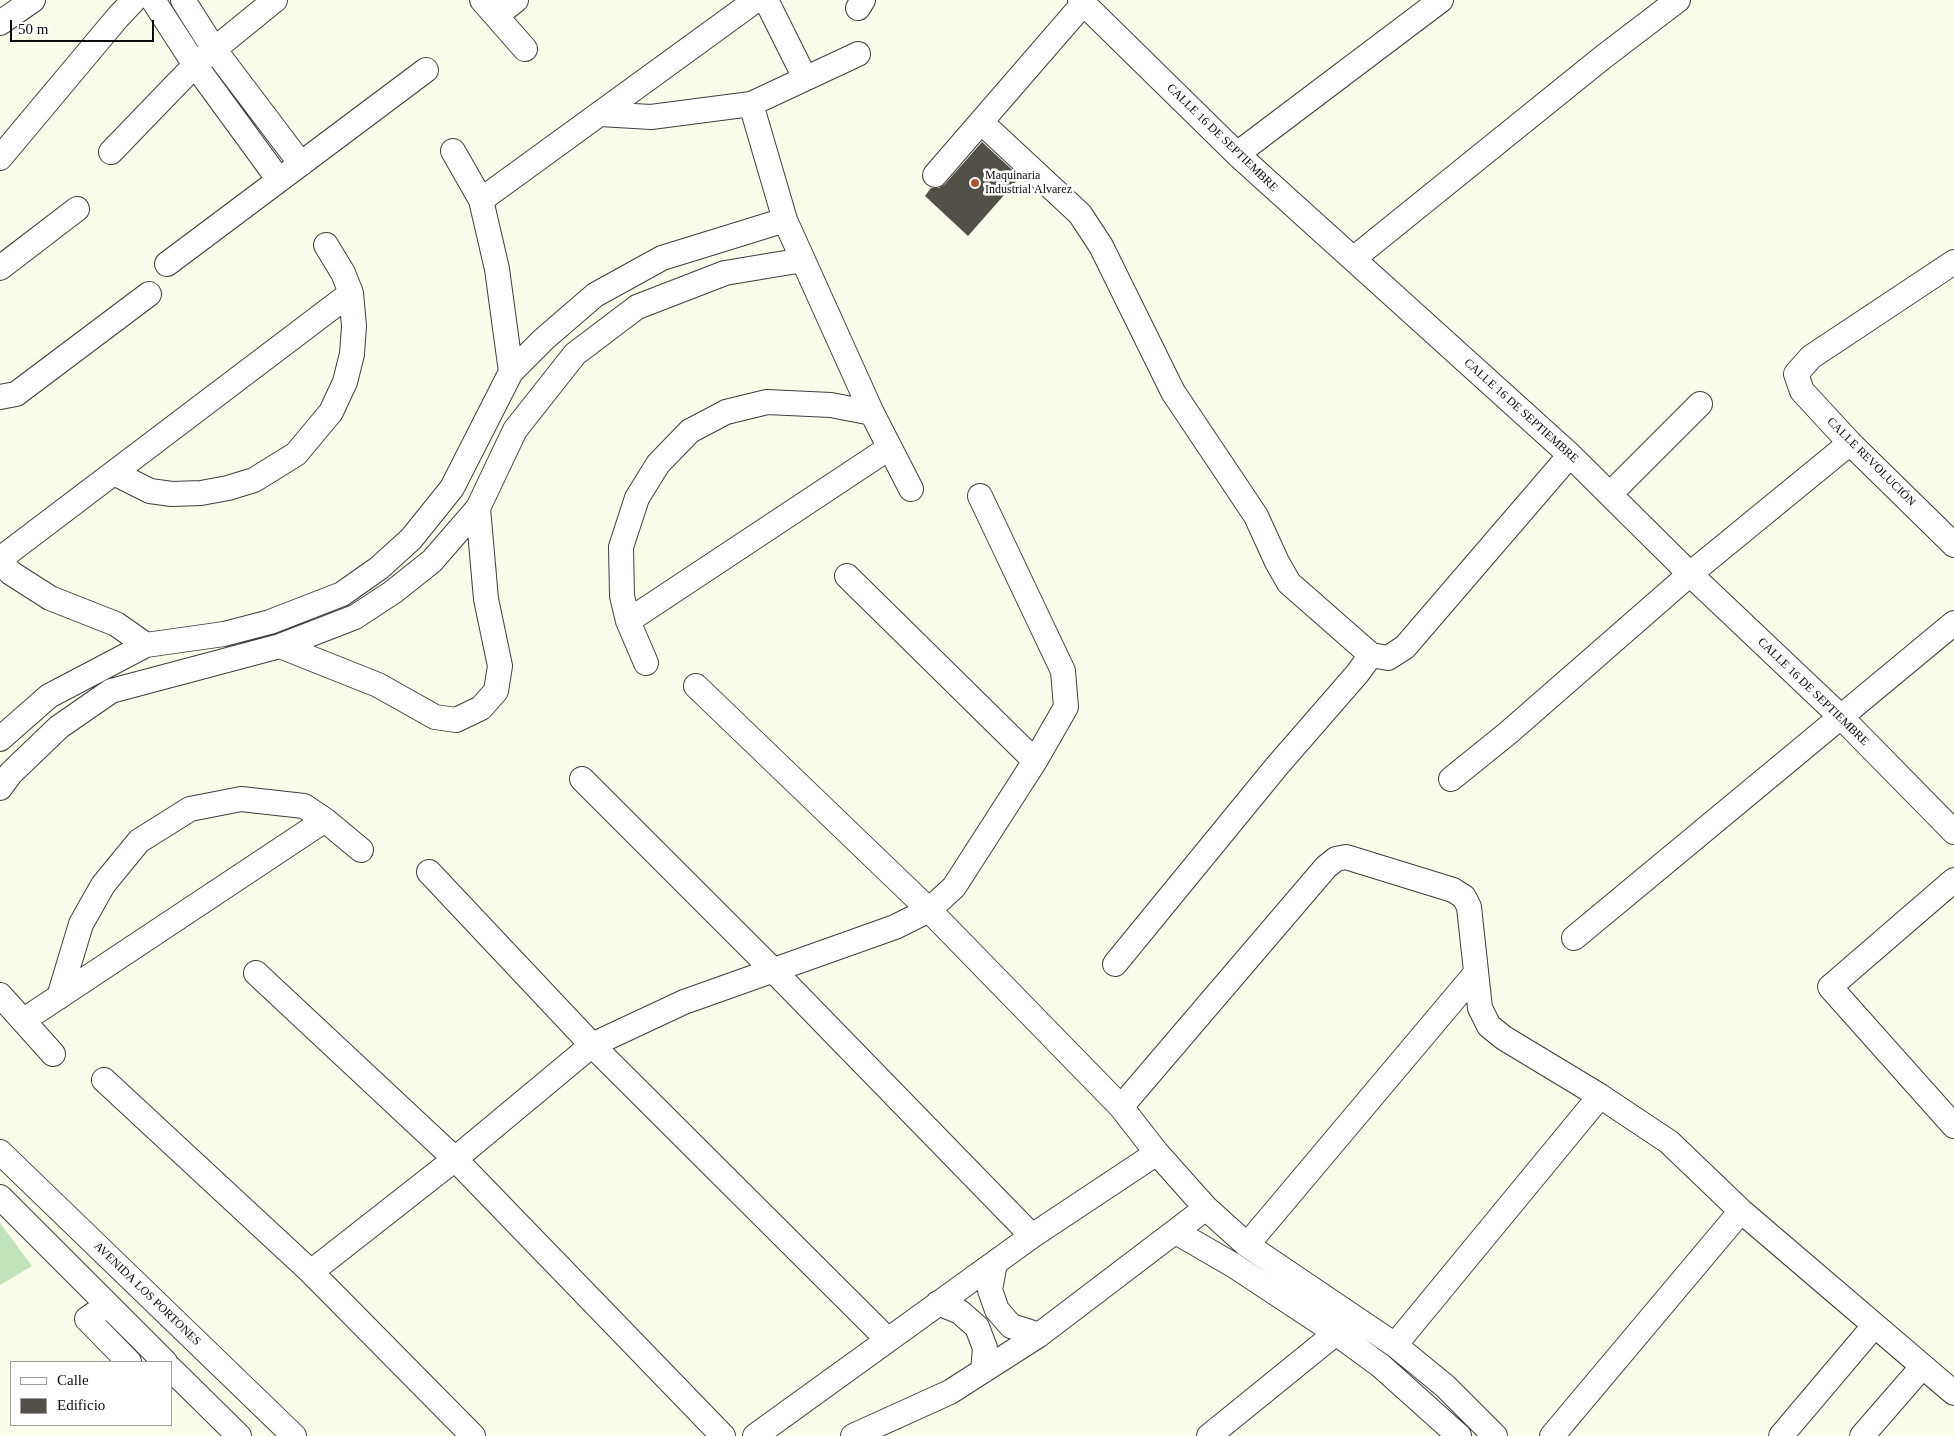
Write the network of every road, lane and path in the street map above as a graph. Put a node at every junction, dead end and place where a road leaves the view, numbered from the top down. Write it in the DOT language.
graph roads {
  1 [pos="33,0"];
  2 [pos="134,0"];
  3 [pos="153,0"];
  4 [pos="275,0"];
  5 [pos="516,0"];
  6 [pos="756,0"];
  7 [pos="766,0"];
  8 [pos="1441,0"];
  9 [pos="1678,0"];
  10 [pos="1081,2"];
  11 [pos="188,8"];
  12 [pos="489,8"];
  13 [pos="0,23"];
  14 [pos="214,49"];
  15 [pos="525,49"];
  16 [pos="858,54"];
  17 [pos="195,65"];
  18 [pos="426,70"];
  19 [pos="805,78"];
  20 [pos="751,104"];
  21 [pos="600,114"];
  22 [pos="981,122"];
  23 [pos="453,151"];
  24 [pos="111,152"];
  25 [pos="1237,154"];
  26 [pos="0,158"];
  27 [pos="301,164"];
  28 [pos="935,175"];
  29 [pos="279,180"];
  30 [pos="481,200"];
  31 [pos="77,209"];
  32 [pos="785,220"];
  33 [pos="326,245"];
  34 [pos="1353,259"];
  35 [pos="803,260"];
  36 [pos="1954,262"];
  37 [pos="167,264"];
  38 [pos="0,268"];
  39 [pos="351,293"];
  40 [pos="149,294"];
  41 [pos="510,372"];
  42 [pos="0,398"];
  43 [pos="1700,404"];
  44 [pos="872,413"];
  45 [pos="475,439"];
  46 [pos="1850,443"];
  47 [pos="889,448"];
  48 [pos="504,452"];
  49 [pos="1570,455"];
  50 [pos="114,473"];
  51 [pos="911,489"];
  52 [pos="1610,494"];
  53 [pos="980,496"];
  54 [pos="478,508"];
  55 [pos="1954,545"];
  56 [pos="0,561"];
  57 [pos="1690,574"];
  58 [pos="847,576"];
  59 [pos="628,621"];
  60 [pos="1954,623"];
  61 [pos="224,634"];
  62 [pos="146,645"];
  63 [pos="280,646"];
  64 [pos="1371,655"];
  65 [pos="230,659"];
  66 [pos="646,663"];
  67 [pos="696,686"];
  68 [pos="1842,718"];
  69 [pos="0,739"];
  70 [pos="1035,761"];
  71 [pos="582,779"];
  72 [pos="1451,779"];
  73 [pos="0,788"];
  74 [pos="325,820"];
  75 [pos="1954,832"];
  76 [pos="361,850"];
  77 [pos="429,872"];
  78 [pos="1954,880"];
  79 [pos="929,910"];
  80 [pos="1574,938"];
  81 [pos="1114,964"];
  82 [pos="772,968"];
  83 [pos="256,973"];
  84 [pos="1475,974"];
  85 [pos="0,995"];
  86 [pos="59,996"];
  87 [pos="24,1020"];
  88 [pos="592,1046"];
  89 [pos="53,1054"];
  90 [pos="104,1080"];
  91 [pos="1600,1096"];
  92 [pos="1121,1107"];
  93 [pos="1954,1126"];
  94 [pos="0,1152"];
  95 [pos="1157,1154"];
  96 [pos="455,1159"];
  97 [pos="0,1197"];
  98 [pos="1206,1208"];
  99 [pos="1741,1211"];
  100 [pos="1176,1232"];
  101 [pos="1032,1236"];
  102 [pos="1247,1245"];
  103 [pos="995,1263"];
  104 [pos="310,1272"];
  105 [pos="938,1303"];
  106 [pos="107,1305"];
  107 [pos="1874,1326"];
  108 [pos="1336,1334"];
  109 [pos="1039,1335"];
  110 [pos="138,1336"];
  111 [pos="887,1339"];
  112 [pos="1395,1344"];
  113 [pos="124,1357"];
  114 [pos="164,1361"];
  115 [pos="1922,1367"];
  116 [pos="172,1370"];
  117 [pos="983,1371"];
  118 [pos="1445,1386"];
  119 [pos="1954,1393"];
  120 [pos="1427,1406"];
  121 [pos="266,1409"];
  122 [pos="238,1436"];
  123 [pos="294,1436"];
  124 [pos="473,1436"];
  125 [pos="723,1436"];
  126 [pos="755,1436"];
  127 [pos="853,1436"];
  128 [pos="1208,1436"];
  129 [pos="1459,1436"];
  130 [pos="1495,1436"];
  131 [pos="1552,1436"];
  132 [pos="1782,1436"];
  133 [pos="1862,1436"];
  1 -- 13 [label="street"];
  2 -- 26 [label="street"];
  3 -- 17 [label="street"];
  4 -- 14 [label="street"];
  5 -- 12 [label="street"];
  6 -- 21 [label="street"];
  7 -- 19 [label="street"];
  8 -- 25 [label="street"];
  9 -- 34 [label="street"];
  10 -- 22 [label="street"];
  10 -- 25 [label="street, CALLE 16 DE SEPTIEMBRE"];
  11 -- 14 [label="street"];
  12 -- 15 [label="street"];
  14 -- 17 [label="street"];
  14 -- 27 [label="street"];
  16 -- 19 [label="street"];
  17 -- 24 [label="street"];
  17 -- 29 [label="street"];
  18 -- 27 [label="street"];
  19 -- 20 [label="street"];
  20 -- 21 [label="street"];
  20 -- 32 [label="street"];
  21 -- 30 [label="street"];
  22 -- 28 [label="street"];
  22 -- 64 [label="street"];
  23 -- 30 [label="street"];
  25 -- 34 [label="street, CALLE 16 DE SEPTIEMBRE"];
  27 -- 29 [label="street"];
  29 -- 37 [label="street"];
  30 -- 41 [label="street"];
  31 -- 38 [label="street"];
  32 -- 35 [label="street"];
  32 -- 41 [label="street"];
  33 -- 39 [label="street"];
  34 -- 49 [label="street, CALLE 16 DE SEPTIEMBRE"];
  35 -- 44 [label="street"];
  35 -- 48 [label="street"];
  36 -- 46 [label="street, CALLE REVOLUCIÓN"];
  39 -- 50 [label="street"];
  39 -- 50 [label="street"];
  40 -- 42 [label="street"];
  41 -- 45 [label="street"];
  43 -- 52 [label="street"];
  44 -- 47 [label="street"];
  44 -- 59 [label="street"];
  45 -- 48 [label="street"];
  45 -- 61 [label="street"];
  46 -- 55 [label="street, CALLE REVOLUCIÓN"];
  46 -- 57 [label="street"];
  47 -- 51 [label="street"];
  47 -- 59 [label="street"];
  48 -- 54 [label="street"];
  49 -- 52 [label="street, CALLE 16 DE SEPTIEMBRE"];
  49 -- 64 [label="street"];
  50 -- 56 [label="street"];
  52 -- 57 [label="street, CALLE 16 DE SEPTIEMBRE"];
  53 -- 70 [label="street"];
  54 -- 63 [label="street"];
  54 -- 63 [label="street"];
  56 -- 62 [label="street"];
  57 -- 68 [label="street, CALLE 16 DE SEPTIEMBRE"];
  57 -- 72 [label="street"];
  58 -- 70 [label="street"];
  59 -- 66 [label="street"];
  60 -- 68 [label="street"];
  61 -- 62 [label="street"];
  61 -- 65 [label="street"];
  62 -- 69 [label="street"];
  63 -- 65 [label="street"];
  64 -- 81 [label="street"];
  65 -- 73 [label="street"];
  67 -- 79 [label="street"];
  68 -- 75 [label="street, CALLE 16 DE SEPTIEMBRE"];
  68 -- 80 [label="street"];
  70 -- 79 [label="street"];
  71 -- 82 [label="street"];
  74 -- 76 [label="street"];
  74 -- 86 [label="street"];
  74 -- 86 [label="street"];
  77 -- 88 [label="street"];
  78 -- 93 [label="street"];
  79 -- 82 [label="street"];
  79 -- 92 [label="street"];
  82 -- 88 [label="street"];
  82 -- 101 [label="street"];
  83 -- 96 [label="street"];
  84 -- 91 [label="street"];
  84 -- 92 [label="street"];
  84 -- 102 [label="street"];
  85 -- 87 [label="street"];
  86 -- 87 [label="street"];
  87 -- 89 [label="street"];
  88 -- 96 [label="street"];
  88 -- 111 [label="street"];
  90 -- 104 [label="street"];
  91 -- 99 [label="street"];
  91 -- 112 [label="street"];
  92 -- 95 [label="street"];
  94 -- 121 [label="street, AVENIDA LOS PORTONES"];
  95 -- 98 [label="street"];
  95 -- 101 [label="street"];
  96 -- 104 [label="street"];
  96 -- 125 [label="street"];
  97 -- 106 [label="street"];
  98 -- 100 [label="street"];
  98 -- 102 [label="street"];
  99 -- 107 [label="street"];
  99 -- 131 [label="street"];
  100 -- 108 [label="street"];
  100 -- 109 [label="street"];
  101 -- 103 [label="street"];
  102 -- 112 [label="street"];
  103 -- 105 [label="street"];
  103 -- 109 [label="street"];
  104 -- 124 [label="street"];
  105 -- 111 [label="street"];
  105 -- 117 [label="street"];
  106 -- 110 [label="street"];
  106 -- 113 [label="street"];
  107 -- 115 [label="street"];
  107 -- 132 [label="street"];
  108 -- 120 [label="street"];
  108 -- 128 [label="street"];
  109 -- 117 [label="street"];
  110 -- 113 [label="street"];
  110 -- 114 [label="street"];
  111 -- 126 [label="street"];
  112 -- 118 [label="street"];
  115 -- 119 [label="street"];
  115 -- 133 [label="street"];
  116 -- 122 [label="street"];
  117 -- 127 [label="street"];
  118 -- 120 [label="street"];
  118 -- 130 [label="street"];
  120 -- 129 [label="street"];
  121 -- 122 [label="street"];
  121 -- 123 [label="street, AVENIDA LOS PORTONES"];
}
